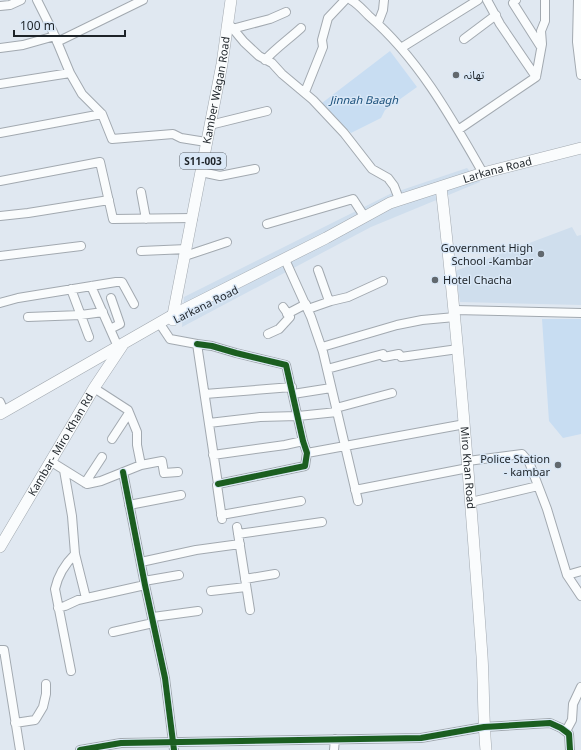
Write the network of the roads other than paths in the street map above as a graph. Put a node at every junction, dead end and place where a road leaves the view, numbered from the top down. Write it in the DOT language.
graph roads {
  1 [pos="21,0"];
  2 [pos="37,0"];
  3 [pos="143,0"];
  4 [pos="232,0"];
  5 [pos="345,0"];
  6 [pos="351,0"];
  7 [pos="384,0"];
  8 [pos="478,0"];
  9 [pos="487,0"];
  10 [pos="516,0"];
  11 [pos="545,0"];
  12 [pos="578,0"];
  13 [pos="0,6"];
  14 [pos="286,12"];
  15 [pos="496,15"];
  16 [pos="378,23"];
  17 [pos="230,27"];
  18 [pos="301,28"];
  19 [pos="56,39"];
  20 [pos="464,39"];
  21 [pos="541,47"];
  22 [pos="0,48"];
  23 [pos="401,48"];
  24 [pos="265,60"];
  25 [pos="70,73"];
  26 [pos="581,75"];
  27 [pos="536,77"];
  28 [pos="0,84"];
  29 [pos="305,92"];
  30 [pos="267,111"];
  31 [pos="102,114"];
  32 [pos="210,124"];
  33 [pos="458,130"];
  34 [pos="0,133"];
  35 [pos="206,142"];
  36 [pos="581,148"];
  37 [pos="255,169"];
  38 [pos="201,172"];
  39 [pos="483,173"];
  40 [pos="0,181"];
  41 [pos="441,187"];
  42 [pos="141,192"];
  43 [pos="415,194"];
  44 [pos="399,199"];
  45 [pos="109,200"];
  46 [pos="0,216"];
  47 [pos="364,216"];
  48 [pos="193,218"];
  49 [pos="146,219"];
  50 [pos="267,224"];
  51 [pos="228,242"];
  52 [pos="81,246"];
  53 [pos="141,252"];
  54 [pos="186,252"];
  55 [pos="0,256"];
  56 [pos="287,264"];
  57 [pos="318,270"];
  58 [pos="383,282"];
  59 [pos="91,286"];
  60 [pos="70,289"];
  61 [pos="111,298"];
  62 [pos="329,301"];
  63 [pos="0,303"];
  64 [pos="134,304"];
  65 [pos="307,307"];
  66 [pos="103,312"];
  67 [pos="455,313"];
  68 [pos="581,313"];
  69 [pos="81,315"];
  70 [pos="28,317"];
  71 [pos="173,318"];
  72 [pos="162,327"];
  73 [pos="110,328"];
  74 [pos="268,334"];
  75 [pos="90,337"];
  76 [pos="197,344"];
  77 [pos="322,347"];
  78 [pos="119,348"];
  79 [pos="458,349"];
  80 [pos="327,369"];
  81 [pos="94,388"];
  82 [pos="331,388"];
  83 [pos="292,390"];
  84 [pos="392,393"];
  85 [pos="205,394"];
  86 [pos="336,410"];
  87 [pos="1,412"];
  88 [pos="128,412"];
  89 [pos="298,416"];
  90 [pos="209,422"];
  91 [pos="465,424"];
  92 [pos="112,438"];
  93 [pos="303,442"];
  94 [pos="344,447"];
  95 [pos="307,453"];
  96 [pos="213,455"];
  97 [pos="102,457"];
  98 [pos="50,461"];
  99 [pos="468,464"];
  100 [pos="141,465"];
  101 [pos="64,470"];
  102 [pos="123,472"];
  103 [pos="178,472"];
  104 [pos="85,483"];
  105 [pos="218,484"];
  106 [pos="538,486"];
  107 [pos="355,490"];
  108 [pos="181,496"];
  109 [pos="358,501"];
  110 [pos="301,502"];
  111 [pos="471,502"];
  112 [pos="129,505"];
  113 [pos="322,522"];
  114 [pos="240,544"];
  115 [pos="0,547"];
  116 [pos="75,554"];
  117 [pos="141,562"];
  118 [pos="581,571"];
  119 [pos="275,574"];
  120 [pos="179,575"];
  121 [pos="567,575"];
  122 [pos="144,583"];
  123 [pos="245,583"];
  124 [pos="211,591"];
  125 [pos="581,596"];
  126 [pos="86,598"];
  127 [pos="58,608"];
  128 [pos="250,610"];
  129 [pos="198,612"];
  130 [pos="153,620"];
  131 [pos="113,632"];
  132 [pos="0,650"];
  133 [pos="71,671"];
  134 [pos="46,684"];
  135 [pos="581,687"];
  136 [pos="15,723"];
  137 [pos="484,727"];
  138 [pos="566,731"];
  139 [pos="335,739"];
  140 [pos="174,746"];
  141 [pos="121,747"];
  142 [pos="20,750"];
  143 [pos="80,750"];
  144 [pos="334,750"];
  145 [pos="486,750"];
  146 [pos="570,750"];
  1 -- 13 [label="street"];
  2 -- 19 [label="street"];
  3 -- 19 [label="street"];
  4 -- 17 [label="main road, Kamber Wagan Road / S11-003"];
  5 -- 29 [label="street"];
  6 -- 16 [label="street"];
  7 -- 16 [label="street"];
  8 -- 23 [label="street"];
  9 -- 15 [label="street"];
  10 -- 21 [label="street"];
  11 -- 21 [label="street"];
  12 -- 26 [label="street"];
  14 -- 17 [label="street"];
  15 -- 20 [label="street"];
  15 -- 27 [label="street"];
  16 -- 23 [label="street"];
  17 -- 24 [label="street"];
  17 -- 32 [label="main road, Kamber Wagan Road / S11-003"];
  18 -- 24 [label="street"];
  19 -- 22 [label="street"];
  19 -- 25 [label="street"];
  21 -- 27 [label="street"];
  23 -- 33 [label="street"];
  24 -- 29 [label="street"];
  25 -- 28 [label="street"];
  25 -- 31 [label="street"];
  27 -- 33 [label="street"];
  29 -- 44 [label="street"];
  30 -- 32 [label="street"];
  31 -- 34 [label="street"];
  31 -- 35 [label="street"];
  32 -- 35 [label="main road, Kamber Wagan Road / S11-003"];
  33 -- 39 [label="street"];
  35 -- 38 [label="main road, Kamber Wagan Road / S11-003"];
  36 -- 39 [label="main road, Larkana Road"];
  37 -- 38 [label="street"];
  38 -- 48 [label="main road, Kamber Wagan Road / S11-003"];
  39 -- 41 [label="main road, Larkana Road"];
  40 -- 45 [label="street"];
  41 -- 43 [label="main road, Larkana Road"];
  41 -- 67 [label="main road, Miro Khan Road"];
  42 -- 49 [label="street"];
  43 -- 44 [label="main road, Larkana Road"];
  43 -- 56 [label="main road, Larkana Road"];
  44 -- 47 [label="main road, Larkana Road"];
  45 -- 46 [label="street"];
  45 -- 49 [label="street"];
  47 -- 50 [label="street"];
  47 -- 71 [label="main road, Larkana Road"];
  48 -- 49 [label="street"];
  48 -- 54 [label="main road, Kamber Wagan Road / S11-003"];
  51 -- 54 [label="street"];
  52 -- 55 [label="street"];
  53 -- 54 [label="street"];
  54 -- 71 [label="main road, Kamber Wagan Road / S11-003"];
  56 -- 65 [label="street"];
  56 -- 71 [label="main road, Larkana Road"];
  57 -- 62 [label="street"];
  58 -- 62 [label="street"];
  59 -- 60 [label="street"];
  59 -- 64 [label="street"];
  59 -- 66 [label="street"];
  60 -- 63 [label="street"];
  60 -- 69 [label="street"];
  61 -- 73 [label="street"];
  62 -- 65 [label="street"];
  65 -- 74 [label="street"];
  65 -- 77 [label="street"];
  66 -- 69 [label="street"];
  66 -- 73 [label="street"];
  67 -- 68 [label="street"];
  67 -- 77 [label="street"];
  67 -- 79 [label="main road, Miro Khan Road"];
  69 -- 70 [label="street"];
  69 -- 75 [label="street"];
  71 -- 72 [label="main road, Larkana Road"];
  71 -- 78 [label="main road, Larkana Road"];
  72 -- 76 [label="street"];
  72 -- 78 [label="main road, Larkana Road"];
  73 -- 78 [label="street"];
  76 -- 83 [label="street"];
  76 -- 85 [label="street"];
  77 -- 80 [label="street"];
  78 -- 81 [label="main road, Kambar- Miro Khan Rd"];
  78 -- 87 [label="main road, Larkana Road"];
  79 -- 80 [label="street"];
  79 -- 91 [label="main road, Miro Khan Road"];
  80 -- 82 [label="street"];
  81 -- 88 [label="street"];
  81 -- 98 [label="main road, Kambar- Miro Khan Rd"];
  82 -- 83 [label="street"];
  82 -- 86 [label="street"];
  83 -- 85 [label="street"];
  83 -- 89 [label="street"];
  84 -- 86 [label="street"];
  85 -- 90 [label="street"];
  86 -- 89 [label="street"];
  86 -- 94 [label="street"];
  88 -- 92 [label="street"];
  88 -- 100 [label="street"];
  89 -- 90 [label="street"];
  89 -- 93 [label="street"];
  90 -- 96 [label="street"];
  91 -- 94 [label="street"];
  91 -- 99 [label="main road, Miro Khan Road"];
  93 -- 95 [label="street"];
  93 -- 96 [label="street"];
  94 -- 95 [label="street"];
  94 -- 107 [label="street"];
  95 -- 105 [label="street"];
  96 -- 105 [label="street"];
  97 -- 104 [label="street"];
  98 -- 101 [label="street"];
  98 -- 115 [label="main road, Kambar- Miro Khan Rd"];
  99 -- 106 [label="street"];
  99 -- 107 [label="street"];
  99 -- 111 [label="main road, Miro Khan Road"];
  100 -- 102 [label="street"];
  100 -- 103 [label="street"];
  101 -- 104 [label="street"];
  101 -- 116 [label="street"];
  102 -- 104 [label="street"];
  102 -- 112 [label="street"];
  105 -- 110 [label="street"];
  106 -- 111 [label="street"];
  106 -- 121 [label="street"];
  107 -- 109 [label="street"];
  108 -- 112 [label="street"];
  111 -- 137 [label="main road, Miro Khan Road"];
  112 -- 117 [label="street"];
  113 -- 114 [label="street"];
  114 -- 117 [label="street"];
  114 -- 123 [label="street"];
  116 -- 126 [label="street"];
  116 -- 127 [label="street"];
  117 -- 122 [label="street"];
  118 -- 121 [label="street"];
  119 -- 123 [label="street"];
  120 -- 122 [label="street"];
  121 -- 125 [label="street"];
  122 -- 126 [label="street"];
  122 -- 130 [label="street"];
  123 -- 124 [label="street"];
  123 -- 128 [label="street"];
  126 -- 127 [label="street"];
  127 -- 133 [label="street"];
  129 -- 130 [label="street"];
  130 -- 131 [label="street"];
  130 -- 140 [label="street"];
  132 -- 136 [label="street"];
  134 -- 136 [label="street"];
  135 -- 138 [label="street"];
  136 -- 142 [label="street"];
  137 -- 138 [label="street"];
  137 -- 139 [label="street"];
  137 -- 145 [label="main road, Miro Khan Road"];
  138 -- 146 [label="street"];
  139 -- 140 [label="street"];
  139 -- 144 [label="street"];
  140 -- 141 [label="street"];
  141 -- 143 [label="street"];
}
